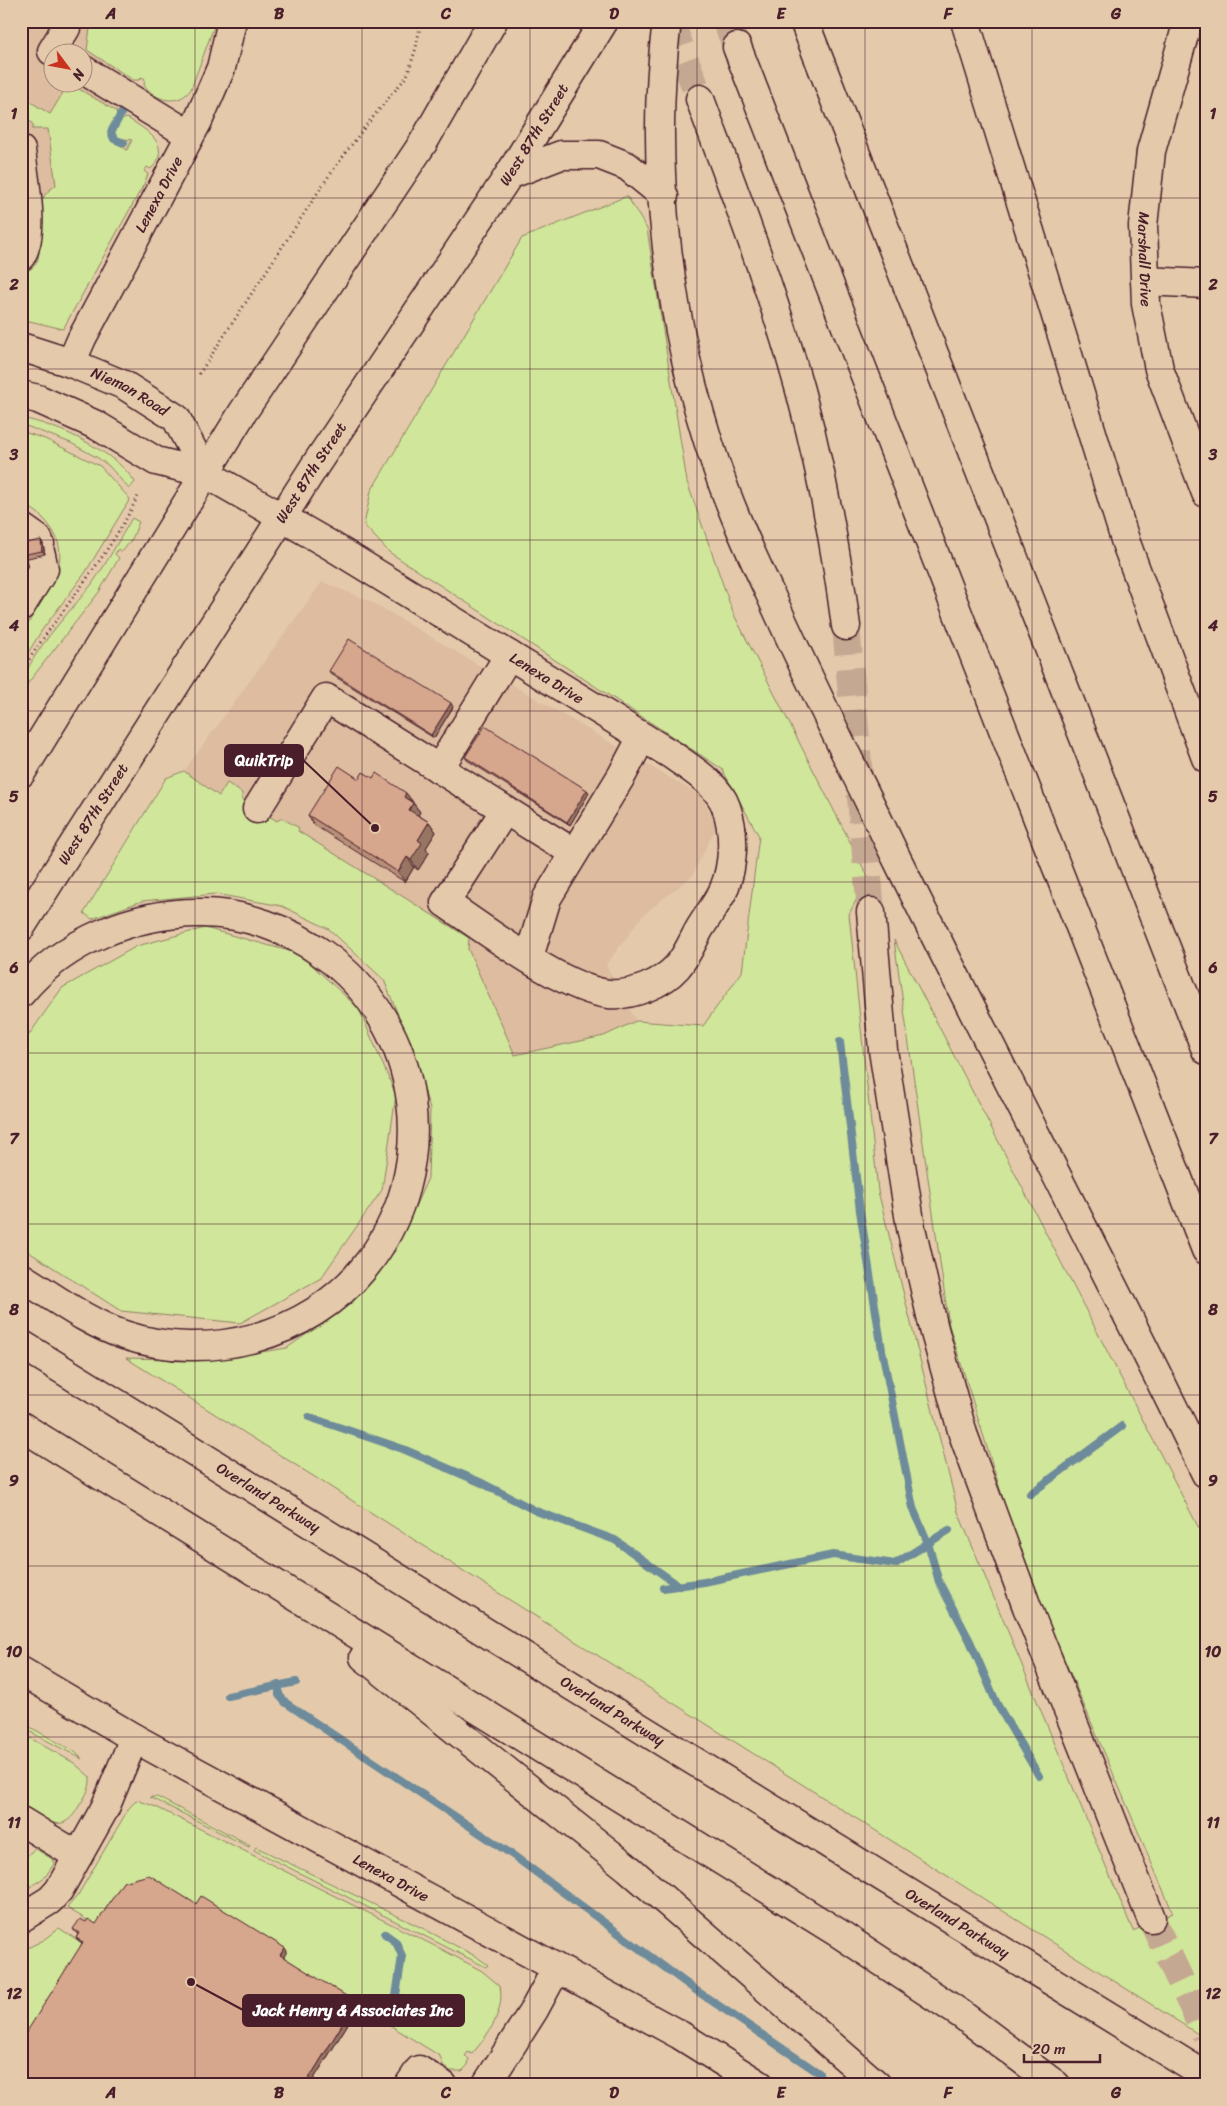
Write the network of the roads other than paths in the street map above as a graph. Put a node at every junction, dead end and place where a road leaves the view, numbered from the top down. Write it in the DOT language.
graph roads {
  1 [pos="62,21"];
  2 [pos="232,21"];
  3 [pos="493,21"];
  4 [pos="604,21"];
  5 [pos="667,21"];
  6 [pos="804,21"];
  7 [pos="965,21"];
  8 [pos="1188,21"];
  9 [pos="57,42"];
  10 [pos="736,47"];
  11 [pos="92,75"];
  12 [pos="700,99"];
  13 [pos="190,135"];
  14 [pos="21,150"];
  15 [pos="509,175"];
  16 [pos="664,196"];
  17 [pos="24,209"];
  18 [pos="21,256"];
  19 [pos="1145,281"];
  20 [pos="1206,284"];
  21 [pos="21,347"];
  22 [pos="71,363"];
  23 [pos="21,395"];
  24 [pos="205,473"];
  25 [pos="1206,493"];
  26 [pos="282,518"];
  27 [pos="34,542"];
  28 [pos="21,606"];
  29 [pos="846,626"];
  30 [pos="509,655"];
  31 [pos="642,737"];
  32 [pos="30,748"];
  33 [pos="1206,758"];
  34 [pos="440,769"];
  35 [pos="21,773"];
  36 [pos="258,809"];
  37 [pos="505,810"];
  38 [pos="574,853"];
  39 [pos="871,912"];
  40 [pos="21,928"];
  41 [pos="529,957"];
  42 [pos="21,993"];
  43 [pos="1206,1050"];
  44 [pos="1206,1250"];
  45 [pos="21,1277"];
  46 [pos="21,1344"];
  47 [pos="21,1426"];
  48 [pos="1206,1474"];
  49 [pos="267,1579"];
  50 [pos="21,1671"];
  51 [pos="134,1738"];
  52 [pos="21,1821"];
  53 [pos="78,1856"];
  54 [pos="21,1918"];
  55 [pos="1151,1918"];
  56 [pos="556,1969"];
  57 [pos="1206,2076"];
  58 [pos="409,2085"];
  59 [pos="443,2085"];
  60 [pos="486,2085"];
  61 [pos="760,2085"];
  62 [pos="877,2085"];
  63 [pos="1056,2085"];
  1 -- 9 [label="main road"];
  2 -- 13 [label="main road, Lenexa Drive"];
  3 -- 24 [label="main road"];
  4 -- 15 [label="main road, West 87th Street"];
  5 -- 16 [label="main road"];
  6 -- 43 [label="main road"];
  7 -- 33 [label="main road"];
  8 -- 19 [label="main road, Marshall Drive"];
  10 -- 44 [label="main road"];
  11 -- 13 [label="main road"];
  12 -- 29 [label="main road"];
  13 -- 22 [label="main road, Lenexa Drive"];
  14 -- 17 [label="main road"];
  15 -- 16 [label="main road"];
  15 -- 26 [label="main road, West 87th Street"];
  16 -- 48 [label="main road"];
  17 -- 18 [label="main road"];
  19 -- 20 [label="main road"];
  19 -- 25 [label="main road, Marshall Drive"];
  21 -- 22 [label="main road, Nieman Road"];
  22 -- 24 [label="main road, Nieman Road"];
  23 -- 24 [label="main road, Lenexa Drive"];
  24 -- 26 [label="main road, Lenexa Drive"];
  24 -- 32 [label="main road"];
  26 -- 30 [label="main road, Lenexa Drive"];
  26 -- 40 [label="main road, West 87th Street"];
  27 -- 28 [label="main road"];
  30 -- 31 [label="main road, Lenexa Drive"];
  30 -- 34 [label="main road"];
  31 -- 38 [label="main road"];
  31 -- 41 [label="main road, Lenexa Drive"];
  32 -- 35 [label="main road"];
  34 -- 36 [label="main road"];
  34 -- 37 [label="main road"];
  37 -- 38 [label="main road"];
  37 -- 41 [label="main road"];
  38 -- 41 [label="main road"];
  39 -- 55 [label="main road"];
  42 -- 45 [label="main road"];
  46 -- 57 [label="main road, Overland Parkway"];
  47 -- 49 [label="main road"];
  49 -- 62 [label="main road"];
  49 -- 63 [label="main road"];
  50 -- 51 [label="main road, Lenexa Drive"];
  51 -- 53 [label="main road"];
  51 -- 56 [label="main road, Lenexa Drive"];
  52 -- 53 [label="main road"];
  53 -- 54 [label="main road"];
  56 -- 60 [label="main road"];
  56 -- 61 [label="main road, Lenexa Drive"];
  58 -- 59 [label="main road"];
}
